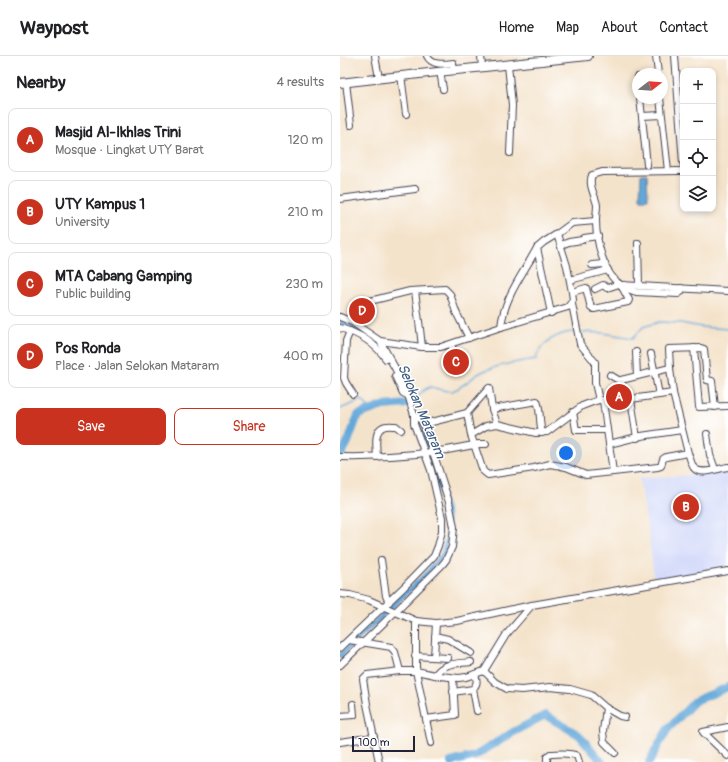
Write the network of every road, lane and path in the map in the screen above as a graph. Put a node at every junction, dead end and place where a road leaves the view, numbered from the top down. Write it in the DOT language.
graph roads {
  1 [pos="375,56"];
  2 [pos="427,56"];
  3 [pos="481,56"];
  4 [pos="588,56"];
  5 [pos="656,56"];
  6 [pos="674,56"];
  7 [pos="508,65"];
  8 [pos="482,67"];
  9 [pos="657,68"];
  10 [pos="454,70"];
  11 [pos="440,71"];
  12 [pos="401,75"];
  13 [pos="379,78"];
  14 [pos="343,82"];
  15 [pos="443,89"];
  16 [pos="641,104"];
  17 [pos="661,104"];
  18 [pos="406,114"];
  19 [pos="662,115"];
  20 [pos="642,116"];
  21 [pos="351,125"];
  22 [pos="681,140"];
  23 [pos="510,153"];
  24 [pos="647,165"];
  25 [pos="680,171"];
  26 [pos="668,172"];
  27 [pos="415,189"];
  28 [pos="340,199"];
  29 [pos="596,221"];
  30 [pos="557,234"];
  31 [pos="598,236"];
  32 [pos="638,243"];
  33 [pos="561,245"];
  34 [pos="537,248"];
  35 [pos="592,265"];
  36 [pos="606,267"];
  37 [pos="570,280"];
  38 [pos="621,284"];
  39 [pos="639,285"];
  40 [pos="595,289"];
  41 [pos="662,290"];
  42 [pos="415,291"];
  43 [pos="728,291"];
  44 [pos="572,292"];
  45 [pos="572,304"];
  46 [pos="551,313"];
  47 [pos="340,317"];
  48 [pos="349,320"];
  49 [pos="501,327"];
  50 [pos="340,328"];
  51 [pos="353,329"];
  52 [pos="469,338"];
  53 [pos="380,342"];
  54 [pos="451,345"];
  55 [pos="422,348"];
  56 [pos="694,348"];
  57 [pos="636,352"];
  58 [pos="651,354"];
  59 [pos="462,368"];
  60 [pos="670,368"];
  61 [pos="654,371"];
  62 [pos="610,375"];
  63 [pos="637,376"];
  64 [pos="620,381"];
  65 [pos="673,393"];
  66 [pos="353,394"];
  67 [pos="406,395"];
  68 [pos="659,395"];
  69 [pos="601,400"];
  70 [pos="628,400"];
  71 [pos="728,406"];
  72 [pos="715,407"];
  73 [pos="492,409"];
  74 [pos="573,412"];
  75 [pos="467,413"];
  76 [pos="414,414"];
  77 [pos="424,424"];
  78 [pos="497,424"];
  79 [pos="401,430"];
  80 [pos="607,430"];
  81 [pos="682,430"];
  82 [pos="542,433"];
  83 [pos="707,434"];
  84 [pos="471,435"];
  85 [pos="636,438"];
  86 [pos="486,444"];
  87 [pos="609,444"];
  88 [pos="474,445"];
  89 [pos="688,452"];
  90 [pos="430,453"];
  91 [pos="340,457"];
  92 [pos="377,458"];
  93 [pos="728,467"];
  94 [pos="715,469"];
  95 [pos="613,472"];
  96 [pos="381,560"];
  97 [pos="728,571"];
  98 [pos="340,594"];
  99 [pos="386,605"];
  100 [pos="532,605"];
  101 [pos="394,612"];
  102 [pos="416,621"];
  103 [pos="436,623"];
  104 [pos="435,636"];
  105 [pos="350,641"];
  106 [pos="362,643"];
  107 [pos="340,648"];
  108 [pos="471,653"];
  109 [pos="415,656"];
  110 [pos="434,657"];
  111 [pos="448,658"];
  112 [pos="471,662"];
  113 [pos="340,665"];
  114 [pos="400,671"];
  115 [pos="416,671"];
  116 [pos="484,671"];
  117 [pos="475,674"];
  118 [pos="435,675"];
  119 [pos="453,678"];
  120 [pos="473,689"];
  121 [pos="454,692"];
  122 [pos="353,704"];
  123 [pos="606,708"];
  124 [pos="477,711"];
  125 [pos="340,716"];
  126 [pos="625,717"];
  127 [pos="426,719"];
  128 [pos="728,727"];
  129 [pos="374,737"];
  130 [pos="340,742"];
  131 [pos="431,743"];
  132 [pos="615,753"];
  133 [pos="728,756"];
  134 [pos="379,762"];
  135 [pos="547,762"];
  136 [pos="579,762"];
  1 -- 13 [label="street"];
  2 -- 10 [label="street"];
  3 -- 8 [label="street"];
  4 -- 7 [label="main road"];
  5 -- 9 [label="street"];
  6 -- 22 [label="street"];
  7 -- 8 [label="main road"];
  7 -- 23 [label="street"];
  8 -- 10 [label="main road"];
  10 -- 11 [label="main road"];
  11 -- 12 [label="main road"];
  11 -- 15 [label="street"];
  12 -- 13 [label="main road"];
  12 -- 18 [label="street"];
  13 -- 14 [label="main road"];
  14 -- 21 [label="street"];
  16 -- 20 [label="street"];
  17 -- 19 [label="street"];
  19 -- 20 [label="street"];
  19 -- 26 [label="street"];
  20 -- 24 [label="street"];
  25 -- 26 [label="street"];
  26 -- 29 [label="street"];
  27 -- 28 [label="street"];
  29 -- 30 [label="street"];
  29 -- 31 [label="street"];
  30 -- 33 [label="street"];
  30 -- 34 [label="street"];
  31 -- 33 [label="street"];
  31 -- 36 [label="street"];
  32 -- 39 [label="street"];
  33 -- 37 [label="street"];
  34 -- 46 [label="street"];
  34 -- 49 [label="street"];
  35 -- 36 [label="street"];
  36 -- 37 [label="street"];
  36 -- 38 [label="street"];
  37 -- 44 [label="street"];
  38 -- 39 [label="street"];
  38 -- 40 [label="street"];
  38 -- 41 [label="street"];
  38 -- 44 [label="street"];
  39 -- 41 [label="street"];
  41 -- 43 [label="street"];
  42 -- 48 [label="street"];
  42 -- 52 [label="street"];
  42 -- 55 [label="street"];
  44 -- 45 [label="street"];
  45 -- 46 [label="street"];
  45 -- 69 [label="street"];
  46 -- 49 [label="street"];
  47 -- 48 [label="street"];
  48 -- 51 [label="street"];
  49 -- 52 [label="street"];
  50 -- 51 [label="street"];
  51 -- 53 [label="street"];
  51 -- 66 [label="street"];
  51 -- 67 [label="street"];
  52 -- 54 [label="street"];
  53 -- 55 [label="street"];
  53 -- 67 [label="street"];
  54 -- 55 [label="street"];
  54 -- 59 [label="street"];
  56 -- 60 [label="street"];
  56 -- 72 [label="street"];
  56 -- 72 [label="street"];
  57 -- 63 [label="street"];
  58 -- 61 [label="street"];
  60 -- 61 [label="street"];
  60 -- 65 [label="street"];
  61 -- 63 [label="street"];
  61 -- 68 [label="street"];
  62 -- 64 [label="street"];
  63 -- 64 [label="street"];
  64 -- 70 [label="street"];
  65 -- 68 [label="street"];
  65 -- 81 [label="street"];
  67 -- 76 [label="street"];
  68 -- 70 [label="street"];
  69 -- 70 [label="street"];
  69 -- 74 [label="street"];
  69 -- 80 [label="street"];
  70 -- 85 [label="street"];
  71 -- 72 [label="street"];
  73 -- 75 [label="street"];
  73 -- 78 [label="street"];
  73 -- 82 [label="street"];
  74 -- 80 [label="street"];
  74 -- 82 [label="street"];
  75 -- 77 [label="street"];
  75 -- 84 [label="street"];
  76 -- 77 [label="street"];
  76 -- 90 [label="street"];
  77 -- 90 [label="street"];
  78 -- 82 [label="street"];
  78 -- 84 [label="street"];
  79 -- 92 [label="street"];
  80 -- 87 [label="street"];
  81 -- 85 [label="street"];
  81 -- 89 [label="street"];
  83 -- 94 [label="street"];
  84 -- 88 [label="street"];
  85 -- 87 [label="street"];
  86 -- 88 [label="street"];
  87 -- 95 [label="street"];
  88 -- 90 [label="street"];
  88 -- 95 [label="street"];
  89 -- 94 [label="street"];
  89 -- 95 [label="street"];
  90 -- 92 [label="street"];
  90 -- 99 [label="street"];
  90 -- 101 [label="street"];
  91 -- 92 [label="street"];
  93 -- 94 [label="street"];
  96 -- 99 [label="street"];
  97 -- 100 [label="street"];
  98 -- 99 [label="street"];
  99 -- 101 [label="street"];
  99 -- 105 [label="street"];
  100 -- 103 [label="street"];
  100 -- 116 [label="street"];
  101 -- 102 [label="street"];
  101 -- 106 [label="street"];
  102 -- 103 [label="street"];
  102 -- 109 [label="street"];
  103 -- 104 [label="street"];
  104 -- 108 [label="street"];
  104 -- 110 [label="street"];
  105 -- 106 [label="street"];
  105 -- 107 [label="street"];
  106 -- 113 [label="street"];
  106 -- 114 [label="street"];
  109 -- 110 [label="street"];
  109 -- 115 [label="street"];
  110 -- 111 [label="street"];
  112 -- 118 [label="street"];
  114 -- 115 [label="street"];
  114 -- 129 [label="street"];
  115 -- 118 [label="street"];
  115 -- 127 [label="street"];
  116 -- 117 [label="street"];
  116 -- 123 [label="street"];
  117 -- 119 [label="street"];
  117 -- 120 [label="street"];
  118 -- 119 [label="street"];
  119 -- 121 [label="street"];
  120 -- 121 [label="street"];
  120 -- 124 [label="street"];
  121 -- 127 [label="street"];
  122 -- 125 [label="street"];
  123 -- 126 [label="street"];
  123 -- 132 [label="street"];
  127 -- 131 [label="street"];
  128 -- 133 [label="street"];
  129 -- 130 [label="street"];
  129 -- 134 [label="street"];
  135 -- 136 [label="street"];
}
